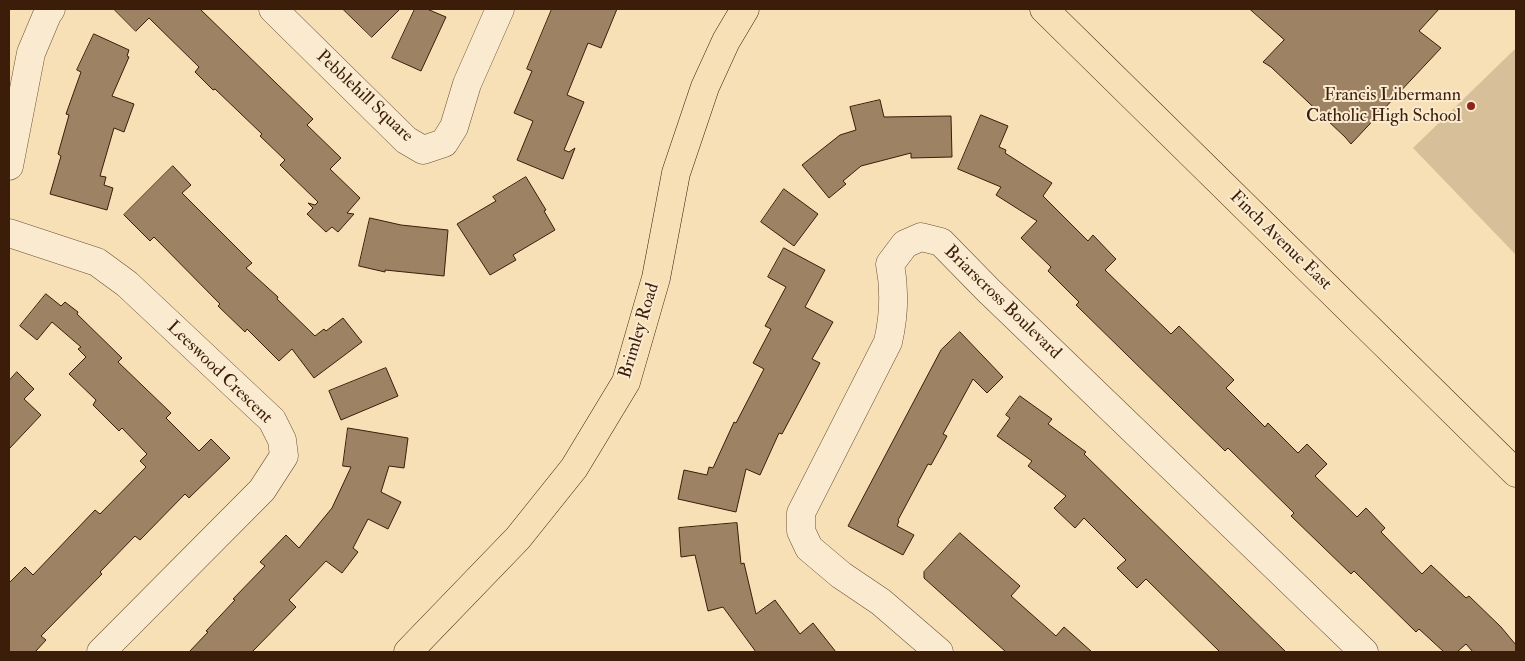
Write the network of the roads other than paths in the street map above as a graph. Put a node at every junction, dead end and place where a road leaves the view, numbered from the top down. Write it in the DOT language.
graph roads {
  1 [pos="51,9"];
  2 [pos="273,9"];
  3 [pos="500,9"];
  4 [pos="745,9"];
  5 [pos="1044,9"];
  6 [pos="9,166"];
  7 [pos="9,233"];
  8 [pos="1516,473"];
  9 [pos="101,652"];
  10 [pos="408,652"];
  11 [pos="939,652"];
  12 [pos="1364,652"];
  1 -- 6 [label="street"];
  2 -- 3 [label="street, Pebblehill Square"];
  4 -- 10 [label="main road, Brimley Road"];
  5 -- 8 [label="main road, Finch Avenue East"];
  7 -- 9 [label="street, Leeswood Crescent"];
  11 -- 12 [label="street, Briarscross Boulevard"];
}
